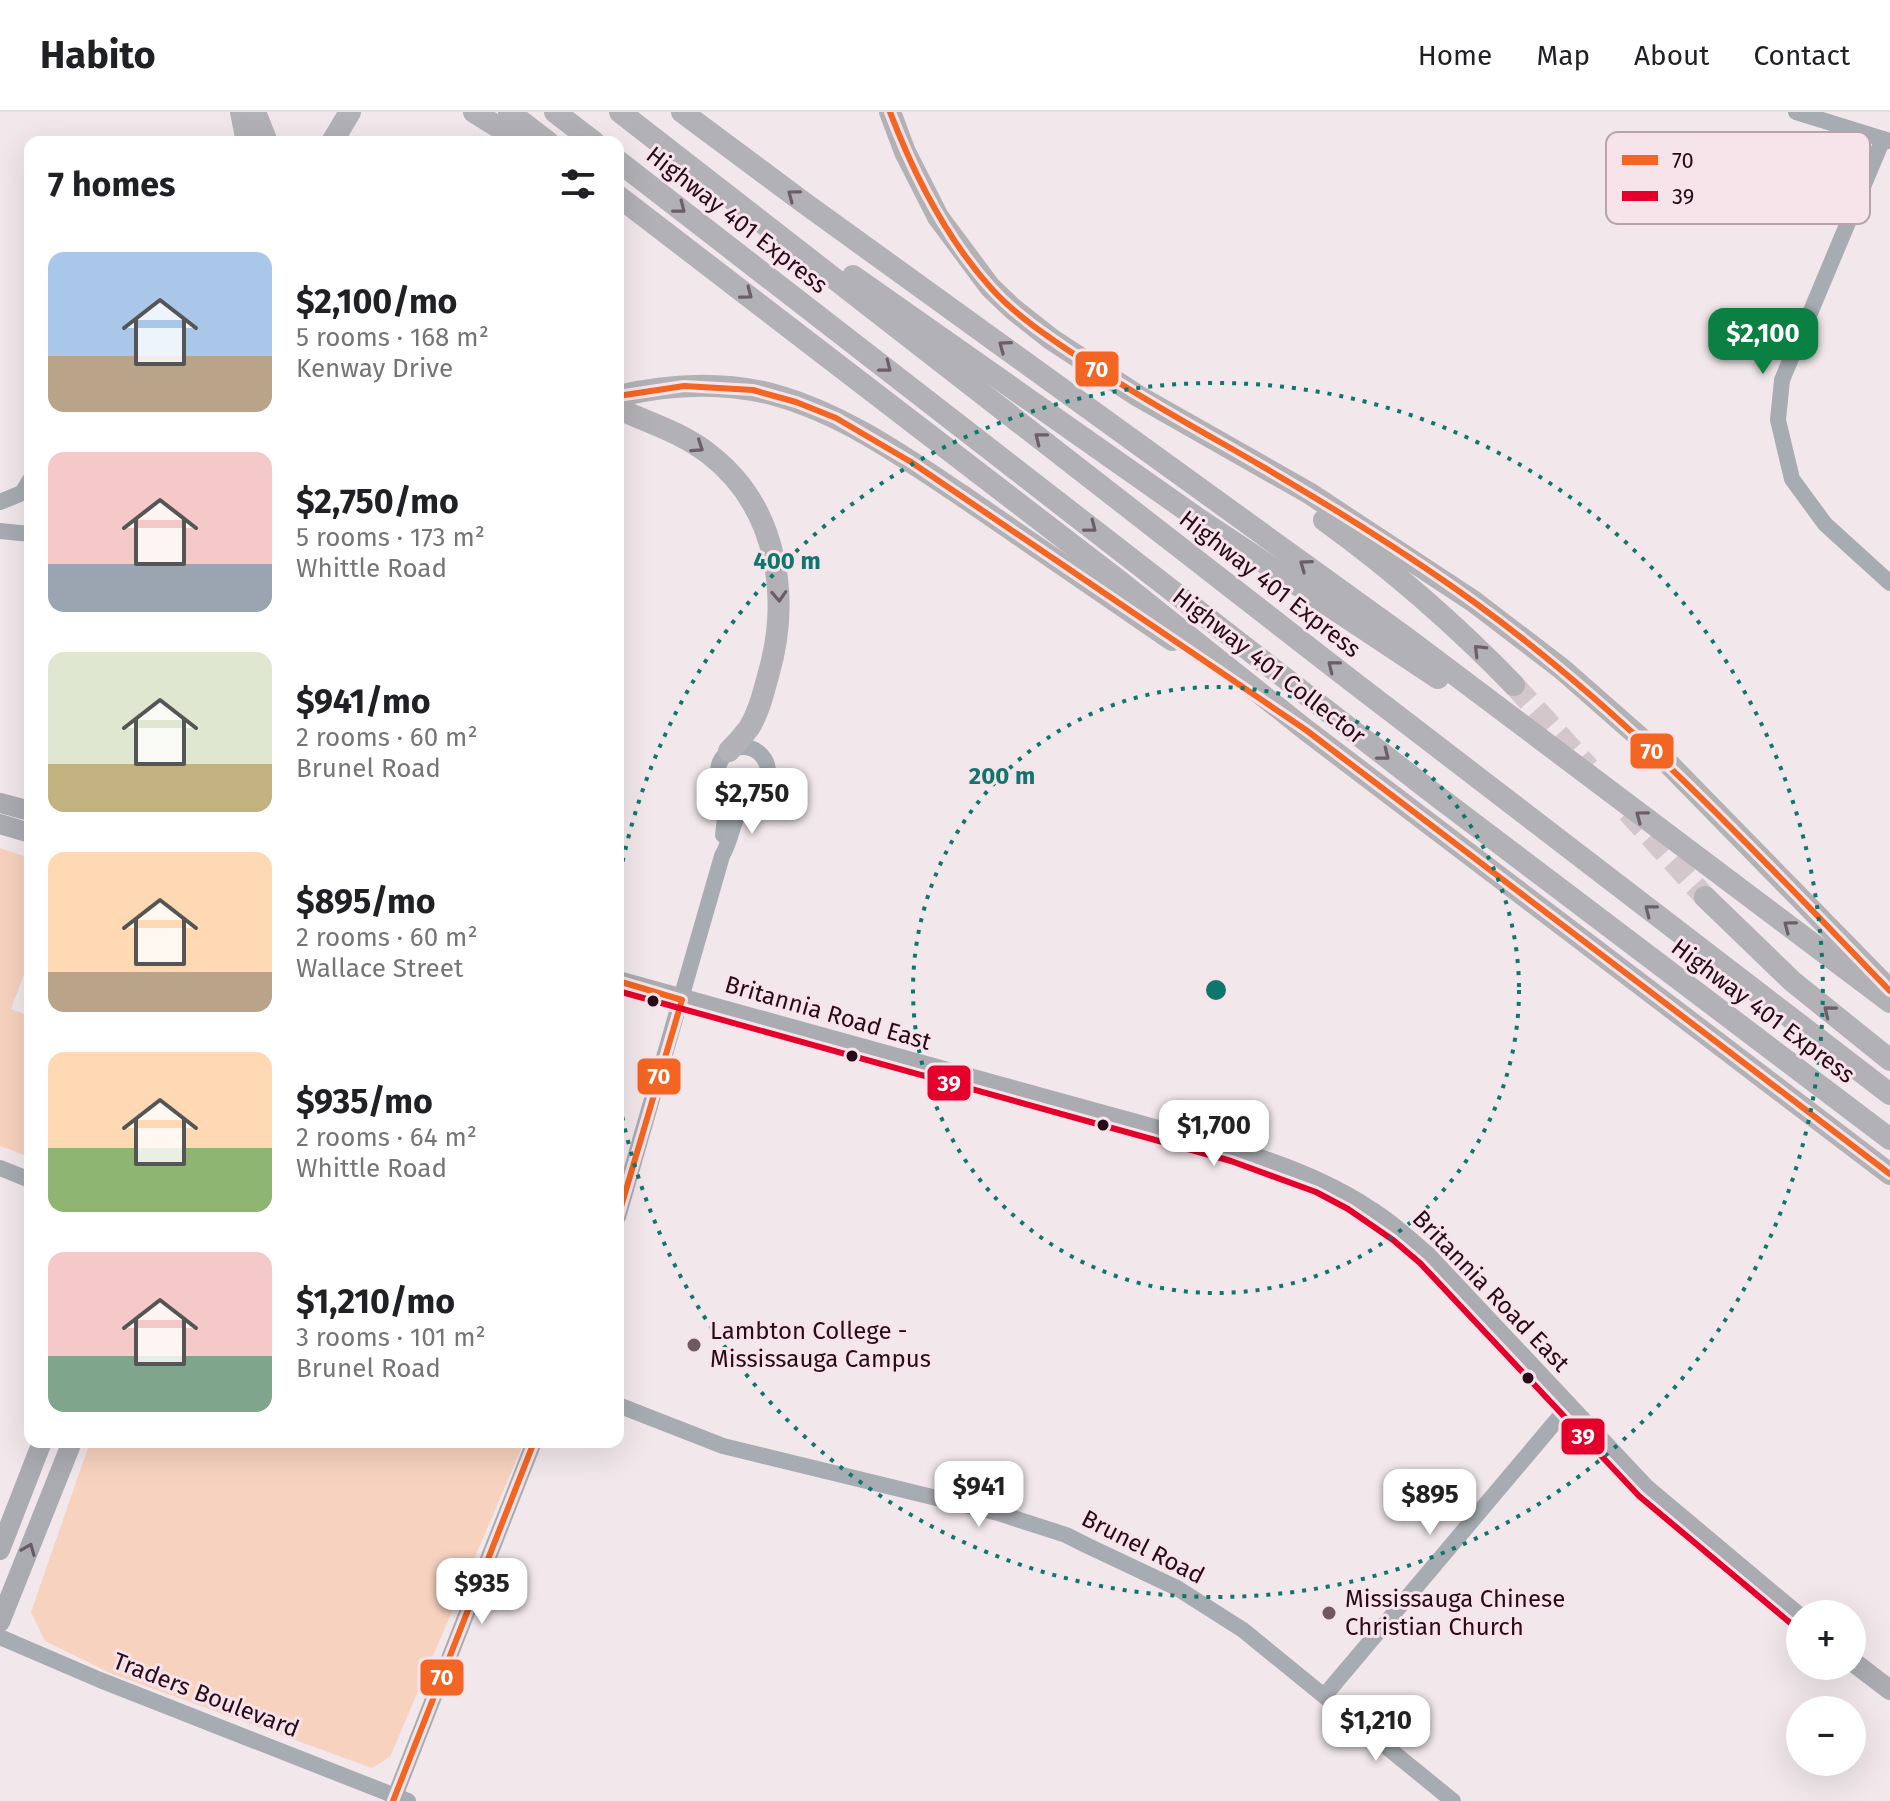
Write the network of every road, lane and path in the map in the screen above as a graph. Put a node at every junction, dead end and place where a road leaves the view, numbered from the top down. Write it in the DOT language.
graph roads {
  1 [pos="241,112"];
  2 [pos="255,112"];
  3 [pos="350,112"];
  4 [pos="474,112"];
  5 [pos="509,112"];
  6 [pos="539,112"];
  7 [pos="555,112"];
  8 [pos="566,112"];
  9 [pos="620,112"];
  10 [pos="682,112"];
  11 [pos="890,112"];
  12 [pos="1796,112"];
  13 [pos="643,130"];
  14 [pos="1861,132"];
  15 [pos="246,136"];
  16 [pos="265,136"];
  17 [pos="336,136"];
  18 [pos="514,136"];
  19 [pos="527,136"];
  20 [pos="540,136"];
  21 [pos="556,136"];
  22 [pos="586,136"];
  23 [pos="1887,140"];
  24 [pos="624,166"];
  25 [pos="1870,179"];
  26 [pos="624,201"];
  27 [pos="1850,224"];
  28 [pos="624,404"];
  29 [pos="624,405"];
  30 [pos="1219,444"];
  31 [pos="24,490"];
  32 [pos="0,502"];
  33 [pos="0,531"];
  34 [pos="24,533"];
  35 [pos="1890,583"];
  36 [pos="1514,685"];
  37 [pos="1480,695"];
  38 [pos="1306,730"];
  39 [pos="729,751"];
  40 [pos="722,787"];
  41 [pos="756,794"];
  42 [pos="0,803"];
  43 [pos="24,809"];
  44 [pos="0,824"];
  45 [pos="24,831"];
  46 [pos="722,856"];
  47 [pos="1705,897"];
  48 [pos="624,983"];
  49 [pos="1890,991"];
  50 [pos="682,1000"];
  51 [pos="1890,1002"];
  52 [pos="1890,1060"];
  53 [pos="1890,1094"];
  54 [pos="1890,1139"];
  55 [pos="0,1168"];
  56 [pos="1890,1174"];
  57 [pos="24,1178"];
  58 [pos="624,1197"];
  59 [pos="624,1407"];
  60 [pos="1567,1408"];
  61 [pos="40,1448"];
  62 [pos="70,1448"];
  63 [pos="532,1448"];
  64 [pos="0,1550"];
  65 [pos="1786,1606"];
  66 [pos="0,1622"];
  67 [pos="0,1637"];
  68 [pos="1866,1672"];
  69 [pos="1890,1690"];
  70 [pos="1325,1695"];
  71 [pos="398,1799"];
  72 [pos="1453,1801"];
  1 -- 15 [label="highway"];
  2 -- 16 [label="highway"];
  3 -- 17 [label="highway"];
  4 -- 18 [label="highway"];
  5 -- 20 [label="highway"];
  6 -- 19 [label="main road"];
  7 -- 22 [label="highway"];
  8 -- 21 [label="main road"];
  9 -- 13 [label="highway, Highway 401 Express"];
  37 -- 10 [label="highway, one-way"];
  11 -- 30 [label="highway"];
  12 -- 14 [label="street"];
  13 -- 37 [label="highway"];
  53 -- 13 [label="highway, Highway 401 Express, one-way"];
  23 -- 25 [label="street"];
  24 -- 54 [label="highway, Highway 401 Express, one-way"];
  26 -- 38 [label="highway, Highway 401 Collector, one-way"];
  27 -- 35 [label="street"];
  28 -- 38 [label="highway"];
  29 -- 39 [label="highway, one-way"];
  36 -- 30 [label="highway, one-way"];
  30 -- 49 [label="highway"];
  31 -- 32 [label="street"];
  33 -- 34 [label="street"];
  51 -- 37 [label="highway, one-way"];
  38 -- 56 [label="highway, Highway 401 Collector"];
  39 -- 40 [label="street"];
  39 -- 41 [label="street"];
  40 -- 41 [label="street"];
  40 -- 46 [label="street"];
  41 -- 46 [label="street"];
  42 -- 43 [label="main road"];
  44 -- 45 [label="main road"];
  46 -- 50 [label="street"];
  52 -- 47 [label="highway, one-way"];
  48 -- 50 [label="main road, Britannia Road East"];
  50 -- 58 [label="street"];
  50 -- 60 [label="main road, Britannia Road East"];
  55 -- 57 [label="street"];
  59 -- 70 [label="street, Brunel Road"];
  60 -- 65 [label="main road, Britannia Road East"];
  60 -- 70 [label="street"];
  61 -- 64 [label="main road"];
  66 -- 62 [label="main road, one-way"];
  63 -- 71 [label="street"];
  67 -- 71 [label="street, Traders Boulevard"];
  68 -- 69 [label="main road"];
  70 -- 72 [label="street, Brunel Road"];
}
